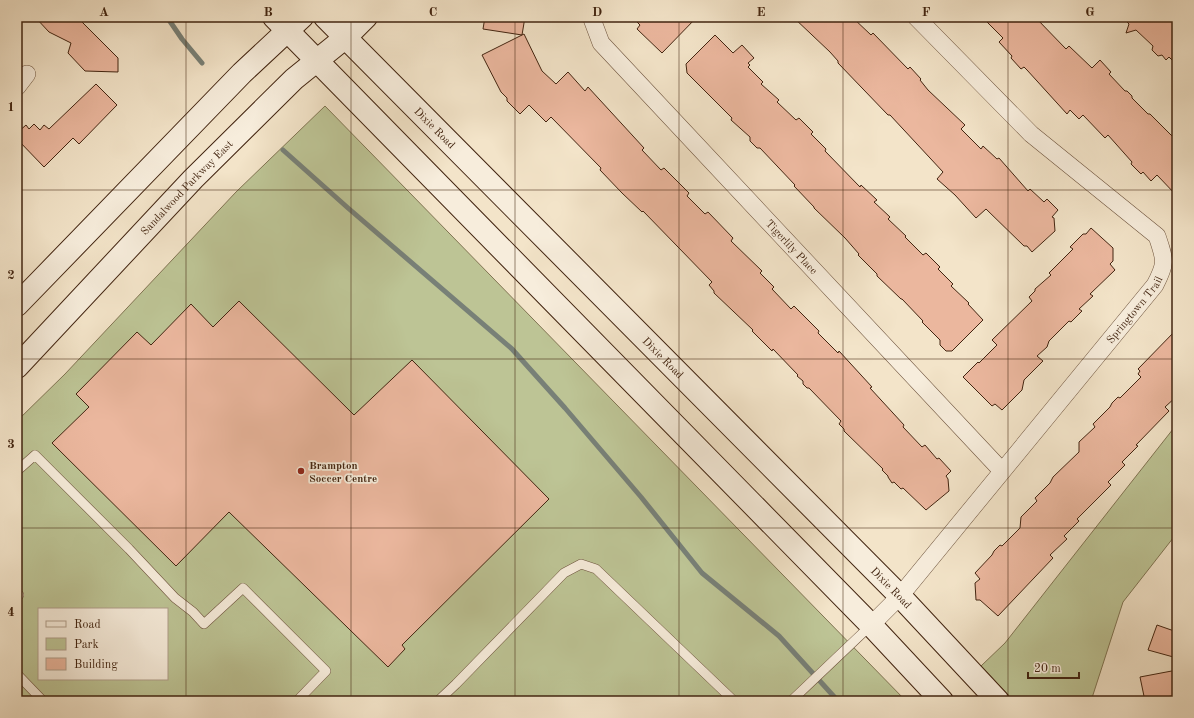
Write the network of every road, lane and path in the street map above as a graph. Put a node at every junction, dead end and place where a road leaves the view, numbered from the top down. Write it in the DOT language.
graph roads {
  1 [pos="325,17"];
  2 [pos="366,17"];
  3 [pos="593,17"];
  4 [pos="916,17"];
  5 [pos="288,21"];
  6 [pos="346,37"];
  7 [pos="317,62"];
  8 [pos="17,305"];
  9 [pos="17,367"];
  10 [pos="17,471"];
  11 [pos="1002,471"];
  12 [pos="17,593"];
  13 [pos="900,596"];
  14 [pos="17,597"];
  15 [pos="871,625"];
  16 [pos="17,674"];
  17 [pos="793,698"];
  18 [pos="43,701"];
  19 [pos="297,701"];
  20 [pos="438,701"];
  21 [pos="734,701"];
  22 [pos="942,701"];
  23 [pos="998,701"];
  1 -- 6 [label="main road, Dixie Road"];
  2 -- 6 [label="main road, Sandalwood Parkway East"];
  3 -- 11 [label="street, Tigerlily Place"];
  4 -- 11 [label="street, Springtown Trail"];
  5 -- 7 [label="main road"];
  5 -- 8 [label="main road"];
  6 -- 7 [label="main road, Sandalwood Parkway East"];
  6 -- 13 [label="main road, Dixie Road"];
  7 -- 9 [label="main road, Sandalwood Parkway East"];
  7 -- 15 [label="main road"];
  10 -- 19 [label="lane"];
  11 -- 13 [label="street, Springtown Trail"];
  12 -- 14 [label="lane"];
  13 -- 15 [label="street, Springtown Trail"];
  13 -- 23 [label="main road, Dixie Road"];
  15 -- 17 [label="lane"];
  15 -- 22 [label="main road"];
  16 -- 18 [label="lane"];
  20 -- 21 [label="lane"];
}
